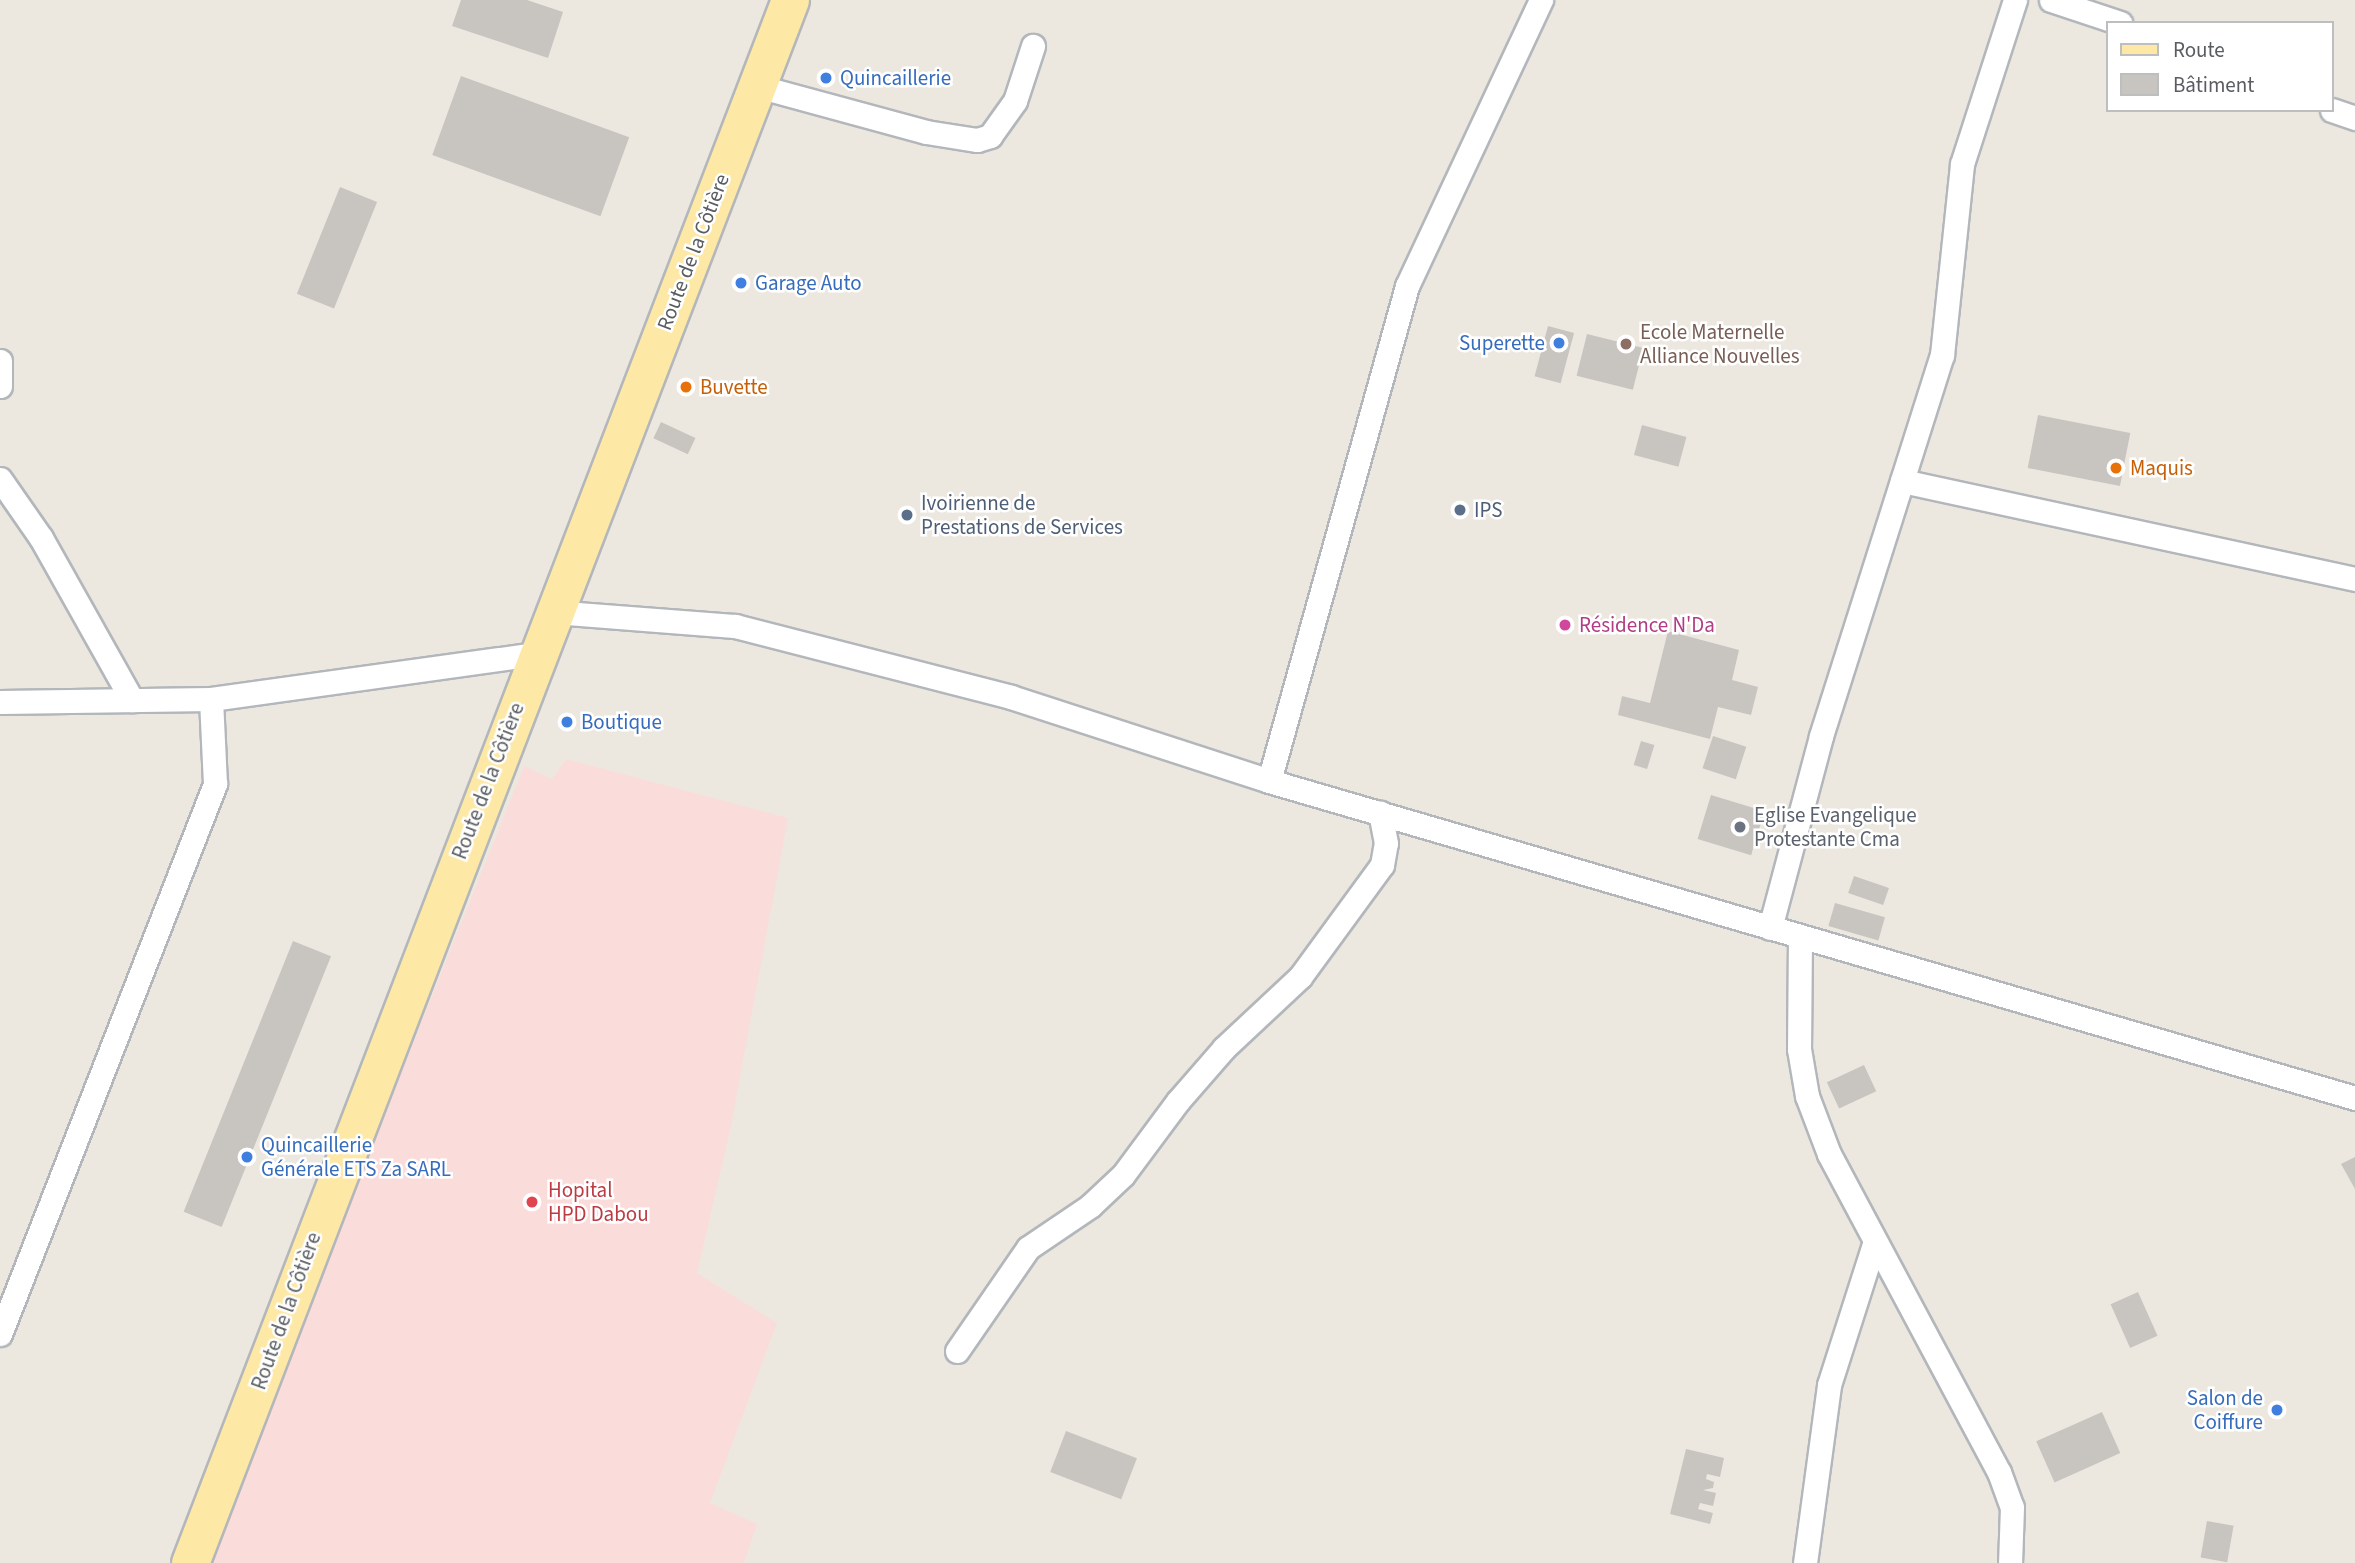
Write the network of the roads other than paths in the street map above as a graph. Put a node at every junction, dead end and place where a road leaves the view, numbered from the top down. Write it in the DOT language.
graph roads {
  1 [pos="790,0"];
  2 [pos="1541,0"];
  3 [pos="2015,0"];
  4 [pos="2051,0"];
  5 [pos="2114,21"];
  6 [pos="1033,46"];
  7 [pos="757,86"];
  8 [pos="2334,111"];
  9 [pos="2355,118"];
  10 [pos="0,361"];
  11 [pos="0,386"];
  12 [pos="0,479"];
  13 [pos="1902,481"];
  14 [pos="2355,579"];
  15 [pos="553,611"];
  16 [pos="536,654"];
  17 [pos="211,699"];
  18 [pos="132,700"];
  19 [pos="0,702"];
  20 [pos="1269,781"];
  21 [pos="1380,813"];
  22 [pos="1770,928"];
  23 [pos="1800,936"];
  24 [pos="2355,1098"];
  25 [pos="1875,1241"];
  26 [pos="0,1334"];
  27 [pos="957,1351"];
  28 [pos="190,1563"];
  29 [pos="1805,1563"];
  30 [pos="2010,1563"];
  1 -- 7 [label="main road, Route de la Côtière"];
  2 -- 20 [label="street"];
  3 -- 13 [label="street"];
  4 -- 5 [label="street"];
  6 -- 7 [label="street"];
  7 -- 15 [label="main road, Route de la Côtière"];
  8 -- 9 [label="street"];
  10 -- 11 [label="street"];
  12 -- 18 [label="street"];
  13 -- 14 [label="street"];
  13 -- 22 [label="street"];
  15 -- 16 [label="main road, Route de la Côtière"];
  15 -- 20 [label="street"];
  16 -- 17 [label="street"];
  16 -- 28 [label="main road, Route de la Côtière"];
  17 -- 18 [label="street"];
  17 -- 26 [label="street"];
  18 -- 19 [label="street"];
  20 -- 21 [label="street"];
  21 -- 22 [label="street"];
  21 -- 27 [label="street"];
  22 -- 23 [label="street"];
  23 -- 24 [label="street"];
  23 -- 25 [label="street"];
  25 -- 29 [label="street"];
  25 -- 30 [label="street"];
}
